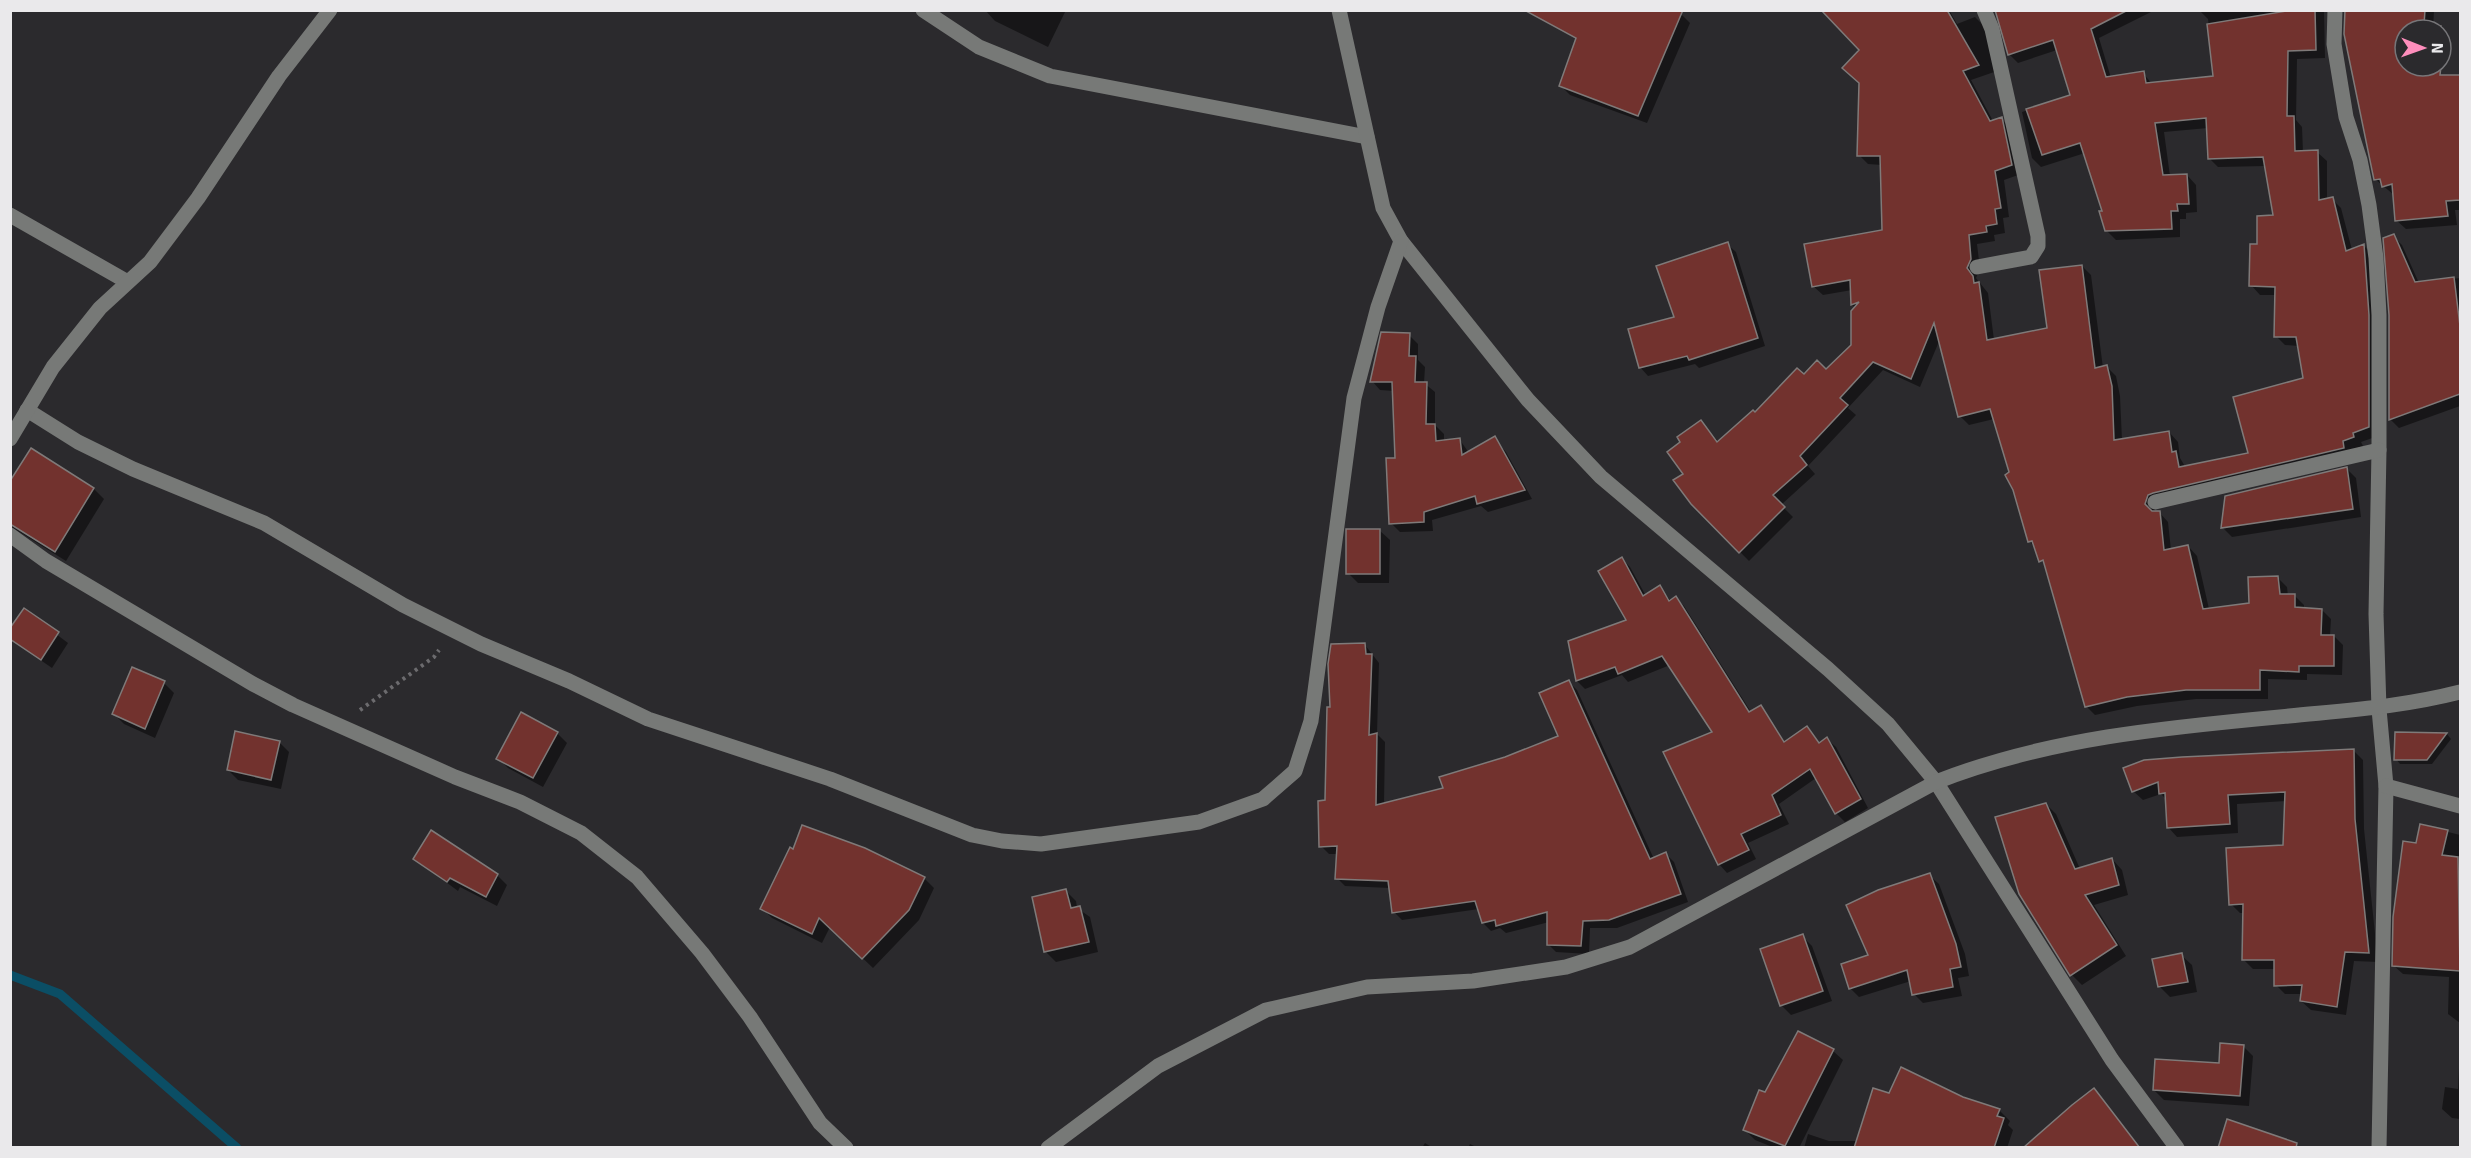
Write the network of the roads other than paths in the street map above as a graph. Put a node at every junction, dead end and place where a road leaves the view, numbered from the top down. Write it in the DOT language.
graph roads {
  1 [pos="330,10"];
  2 [pos="924,10"];
  3 [pos="1339,10"];
  4 [pos="1984,10"];
  5 [pos="2335,10"];
  6 [pos="1367,137"];
  7 [pos="10,215"];
  8 [pos="1401,242"];
  9 [pos="1977,267"];
  10 [pos="126,281"];
  11 [pos="27,410"];
  12 [pos="10,439"];
  13 [pos="2379,450"];
  14 [pos="2155,502"];
  15 [pos="10,535"];
  16 [pos="2460,692"];
  17 [pos="2379,709"];
  18 [pos="1936,782"];
  19 [pos="2386,786"];
  20 [pos="2460,806"];
  21 [pos="846,1148"];
  22 [pos="1048,1148"];
  23 [pos="2177,1148"];
  24 [pos="2379,1148"];
  1 -- 10 [label="street"];
  2 -- 6 [label="street"];
  3 -- 6 [label="street"];
  4 -- 9 [label="street"];
  5 -- 13 [label="street"];
  6 -- 8 [label="street"];
  7 -- 10 [label="street"];
  8 -- 11 [label="street"];
  8 -- 18 [label="street"];
  10 -- 11 [label="street"];
  11 -- 12 [label="street"];
  13 -- 14 [label="street"];
  13 -- 17 [label="street"];
  15 -- 21 [label="street"];
  16 -- 17 [label="street"];
  17 -- 18 [label="street"];
  17 -- 19 [label="street"];
  18 -- 22 [label="street"];
  18 -- 23 [label="street"];
  19 -- 20 [label="street"];
  19 -- 24 [label="street"];
}
